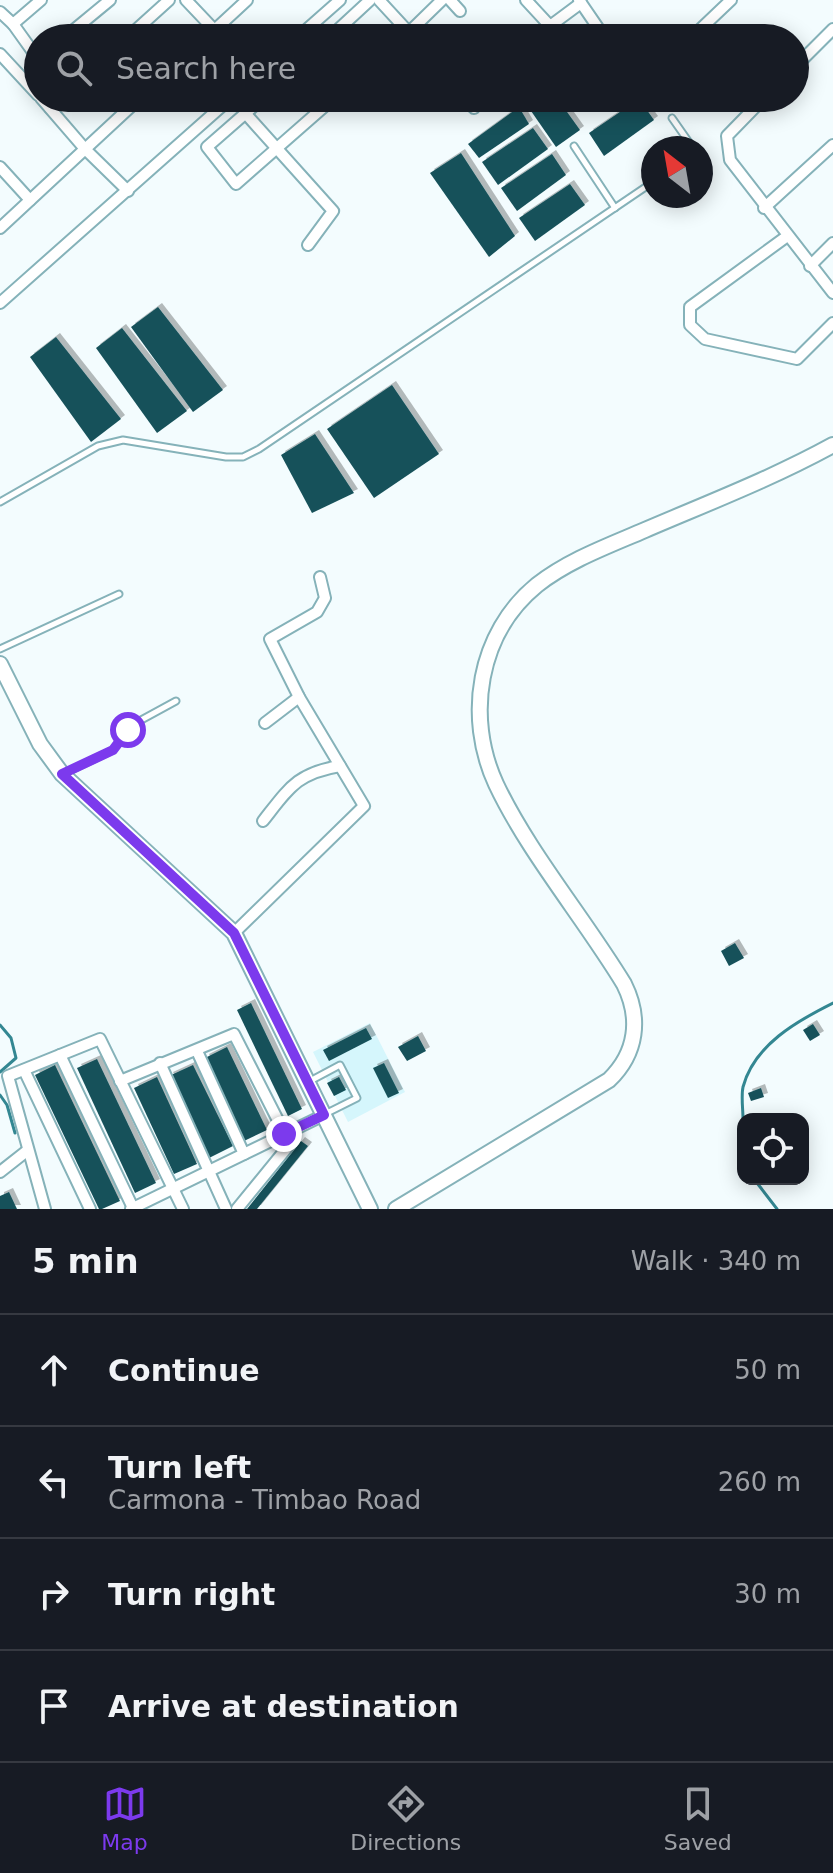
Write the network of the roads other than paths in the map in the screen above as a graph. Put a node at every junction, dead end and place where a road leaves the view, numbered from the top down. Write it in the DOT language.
graph roads {
  1 [pos="41,0"];
  2 [pos="110,0"];
  3 [pos="169,0"];
  4 [pos="186,0"];
  5 [pos="247,0"];
  6 [pos="340,0"];
  7 [pos="370,0"];
  8 [pos="379,0"];
  9 [pos="442,0"];
  10 [pos="450,0"];
  11 [pos="526,0"];
  12 [pos="731,0"];
  13 [pos="580,2"];
  14 [pos="460,11"];
  15 [pos="0,12"];
  16 [pos="13,24"];
  17 [pos="81,24"];
  18 [pos="142,24"];
  19 [pos="205,24"];
  20 [pos="224,24"];
  21 [pos="313,24"];
  22 [pos="347,24"];
  23 [pos="399,24"];
  24 [pos="420,24"];
  25 [pos="548,24"];
  26 [pos="552,24"];
  27 [pos="595,24"];
  28 [pos="706,24"];
  29 [pos="833,29"];
  30 [pos="24,39"];
  31 [pos="809,53"];
  32 [pos="0,54"];
  33 [pos="24,80"];
  34 [pos="53,112"];
  35 [pos="125,112"];
  36 [pos="215,112"];
  37 [pos="317,112"];
  38 [pos="750,112"];
  39 [pos="246,114"];
  40 [pos="672,118"];
  41 [pos="685,136"];
  42 [pos="833,145"];
  43 [pos="574,146"];
  44 [pos="85,149"];
  45 [pos="275,149"];
  46 [pos="0,167"];
  47 [pos="641,190"];
  48 [pos="128,191"];
  49 [pos="30,200"];
  50 [pos="615,208"];
  51 [pos="764,208"];
  52 [pos="0,228"];
  53 [pos="786,237"];
  54 [pos="833,243"];
  55 [pos="308,245"];
  56 [pos="810,266"];
  57 [pos="833,293"];
  58 [pos="0,303"];
  59 [pos="833,323"];
  60 [pos="833,445"];
  61 [pos="0,501"];
  62 [pos="320,577"];
  63 [pos="119,594"];
  64 [pos="0,649"];
  65 [pos="0,664"];
  66 [pos="299,697"];
  67 [pos="176,701"];
  68 [pos="265,723"];
  69 [pos="340,766"];
  70 [pos="62,774"];
  71 [pos="263,821"];
  72 [pos="234,933"];
  73 [pos="197,1051"];
  74 [pos="60,1055"];
  75 [pos="160,1063"];
  76 [pos="24,1070"];
  77 [pos="120,1081"];
  78 [pos="308,1082"];
  79 [pos="324,1115"];
  80 [pos="284,1134"];
  81 [pos="28,1150"];
  82 [pos="244,1154"];
  83 [pos="209,1171"];
  84 [pos="0,1172"];
  85 [pos="173,1189"];
  86 [pos="45,1209"];
  87 [pos="90,1209"];
  88 [pos="132,1209"];
  89 [pos="183,1209"];
  90 [pos="226,1209"];
  91 [pos="237,1209"];
  92 [pos="370,1209"];
  93 [pos="396,1209"];
  1 -- 16 [label="street"];
  2 -- 17 [label="street"];
  3 -- 18 [label="street"];
  4 -- 19 [label="street"];
  5 -- 20 [label="street"];
  6 -- 21 [label="street"];
  7 -- 22 [label="street"];
  8 -- 23 [label="street"];
  9 -- 24 [label="street"];
  10 -- 14 [label="street"];
  11 -- 25 [label="street"];
  12 -- 28 [label="street"];
  13 -- 26 [label="street"];
  13 -- 27 [label="street"];
  15 -- 16 [label="street"];
  16 -- 30 [label="street"];
  29 -- 31 [label="street"];
  32 -- 33 [label="street"];
  34 -- 44 [label="street"];
  35 -- 44 [label="street"];
  36 -- 48 [label="street"];
  37 -- 45 [label="street"];
  38 -- 51 [label="street"];
  39 -- 45 [label="street"];
  39 -- 45 [label="street"];
  40 -- 41 [label="lane"];
  42 -- 51 [label="street"];
  43 -- 50 [label="lane"];
  44 -- 48 [label="street"];
  44 -- 49 [label="street"];
  45 -- 55 [label="street"];
  46 -- 49 [label="street"];
  47 -- 50 [label="lane"];
  48 -- 58 [label="street"];
  49 -- 52 [label="street"];
  50 -- 61 [label="lane"];
  51 -- 53 [label="street"];
  53 -- 56 [label="street"];
  53 -- 59 [label="street"];
  54 -- 56 [label="street"];
  56 -- 57 [label="street"];
  60 -- 93 [label="main road"];
  62 -- 66 [label="street"];
  63 -- 64 [label="lane"];
  65 -- 70 [label="main road"];
  66 -- 68 [label="street"];
  66 -- 69 [label="street"];
  67 -- 70 [label="lane"];
  69 -- 71 [label="street"];
  69 -- 72 [label="street"];
  70 -- 72 [label="main road"];
  72 -- 78 [label="main road"];
  73 -- 75 [label="street"];
  73 -- 80 [label="street"];
  73 -- 82 [label="street"];
  74 -- 76 [label="street"];
  74 -- 77 [label="street"];
  74 -- 88 [label="street"];
  75 -- 77 [label="street"];
  75 -- 83 [label="street"];
  76 -- 81 [label="street"];
  76 -- 87 [label="street"];
  77 -- 85 [label="street"];
  78 -- 79 [label="main road"];
  78 -- 79 [label="lane"];
  79 -- 80 [label="street"];
  79 -- 92 [label="main road"];
  80 -- 82 [label="street"];
  80 -- 91 [label="street"];
  81 -- 84 [label="street"];
  81 -- 86 [label="street"];
  82 -- 83 [label="street"];
  83 -- 85 [label="street"];
  83 -- 90 [label="street"];
  85 -- 88 [label="street"];
  85 -- 89 [label="street"];
}
